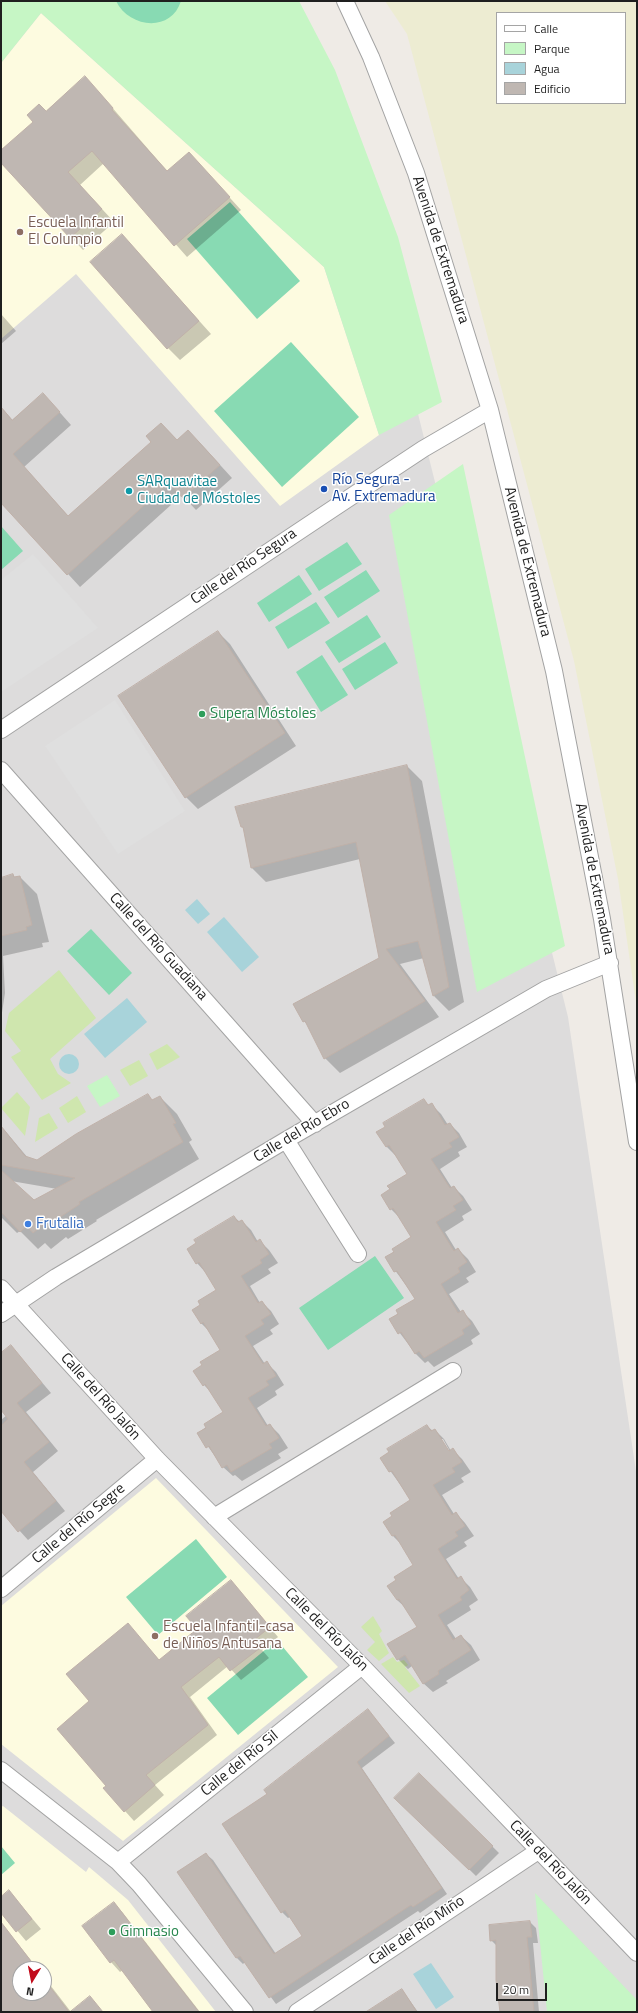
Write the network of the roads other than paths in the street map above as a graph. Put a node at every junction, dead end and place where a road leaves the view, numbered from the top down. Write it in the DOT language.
graph roads {
  1 [pos="345,1"];
  2 [pos="490,410"];
  3 [pos="1,730"];
  4 [pos="1,770"];
  5 [pos="610,962"];
  6 [pos="315,1124"];
  7 [pos="286,1140"];
  8 [pos="637,1142"];
  9 [pos="358,1254"];
  10 [pos="1,1288"];
  11 [pos="16,1304"];
  12 [pos="1,1314"];
  13 [pos="453,1371"];
  14 [pos="157,1459"];
  15 [pos="214,1517"];
  16 [pos="1,1589"];
  17 [pos="362,1666"];
  18 [pos="1,1770"];
  19 [pos="538,1851"];
  20 [pos="118,1862"];
  21 [pos="637,1953"];
  22 [pos="245,2012"];
  23 [pos="297,2012"];
  1 -- 2 [label="street, Avenida de Extremadura"];
  2 -- 3 [label="street, Calle del Río Segura"];
  2 -- 5 [label="street, Avenida de Extremadura"];
  4 -- 6 [label="street, Calle del Río Guadiana"];
  5 -- 6 [label="street, Calle del Río Ebro"];
  5 -- 8 [label="street, Avenida de Extremadura"];
  6 -- 7 [label="street, Calle del Río Ebro"];
  7 -- 9 [label="street"];
  7 -- 11 [label="street, Calle del Río Ebro"];
  10 -- 11 [label="street, Calle del Río Jalón"];
  11 -- 12 [label="street, Calle del Río Ebro"];
  11 -- 14 [label="street, Calle del Río Jalón"];
  13 -- 15 [label="street"];
  14 -- 15 [label="street, Calle del Río Jalón"];
  14 -- 16 [label="street, Calle del Río Segre"];
  15 -- 17 [label="street, Calle del Río Jalón"];
  17 -- 19 [label="street, Calle del Río Jalón"];
  17 -- 20 [label="street, Calle del Río Sil"];
  18 -- 20 [label="street"];
  19 -- 21 [label="street, Calle del Río Jalón"];
  19 -- 23 [label="street, Calle del Río Miño"];
  20 -- 22 [label="street"];
}
